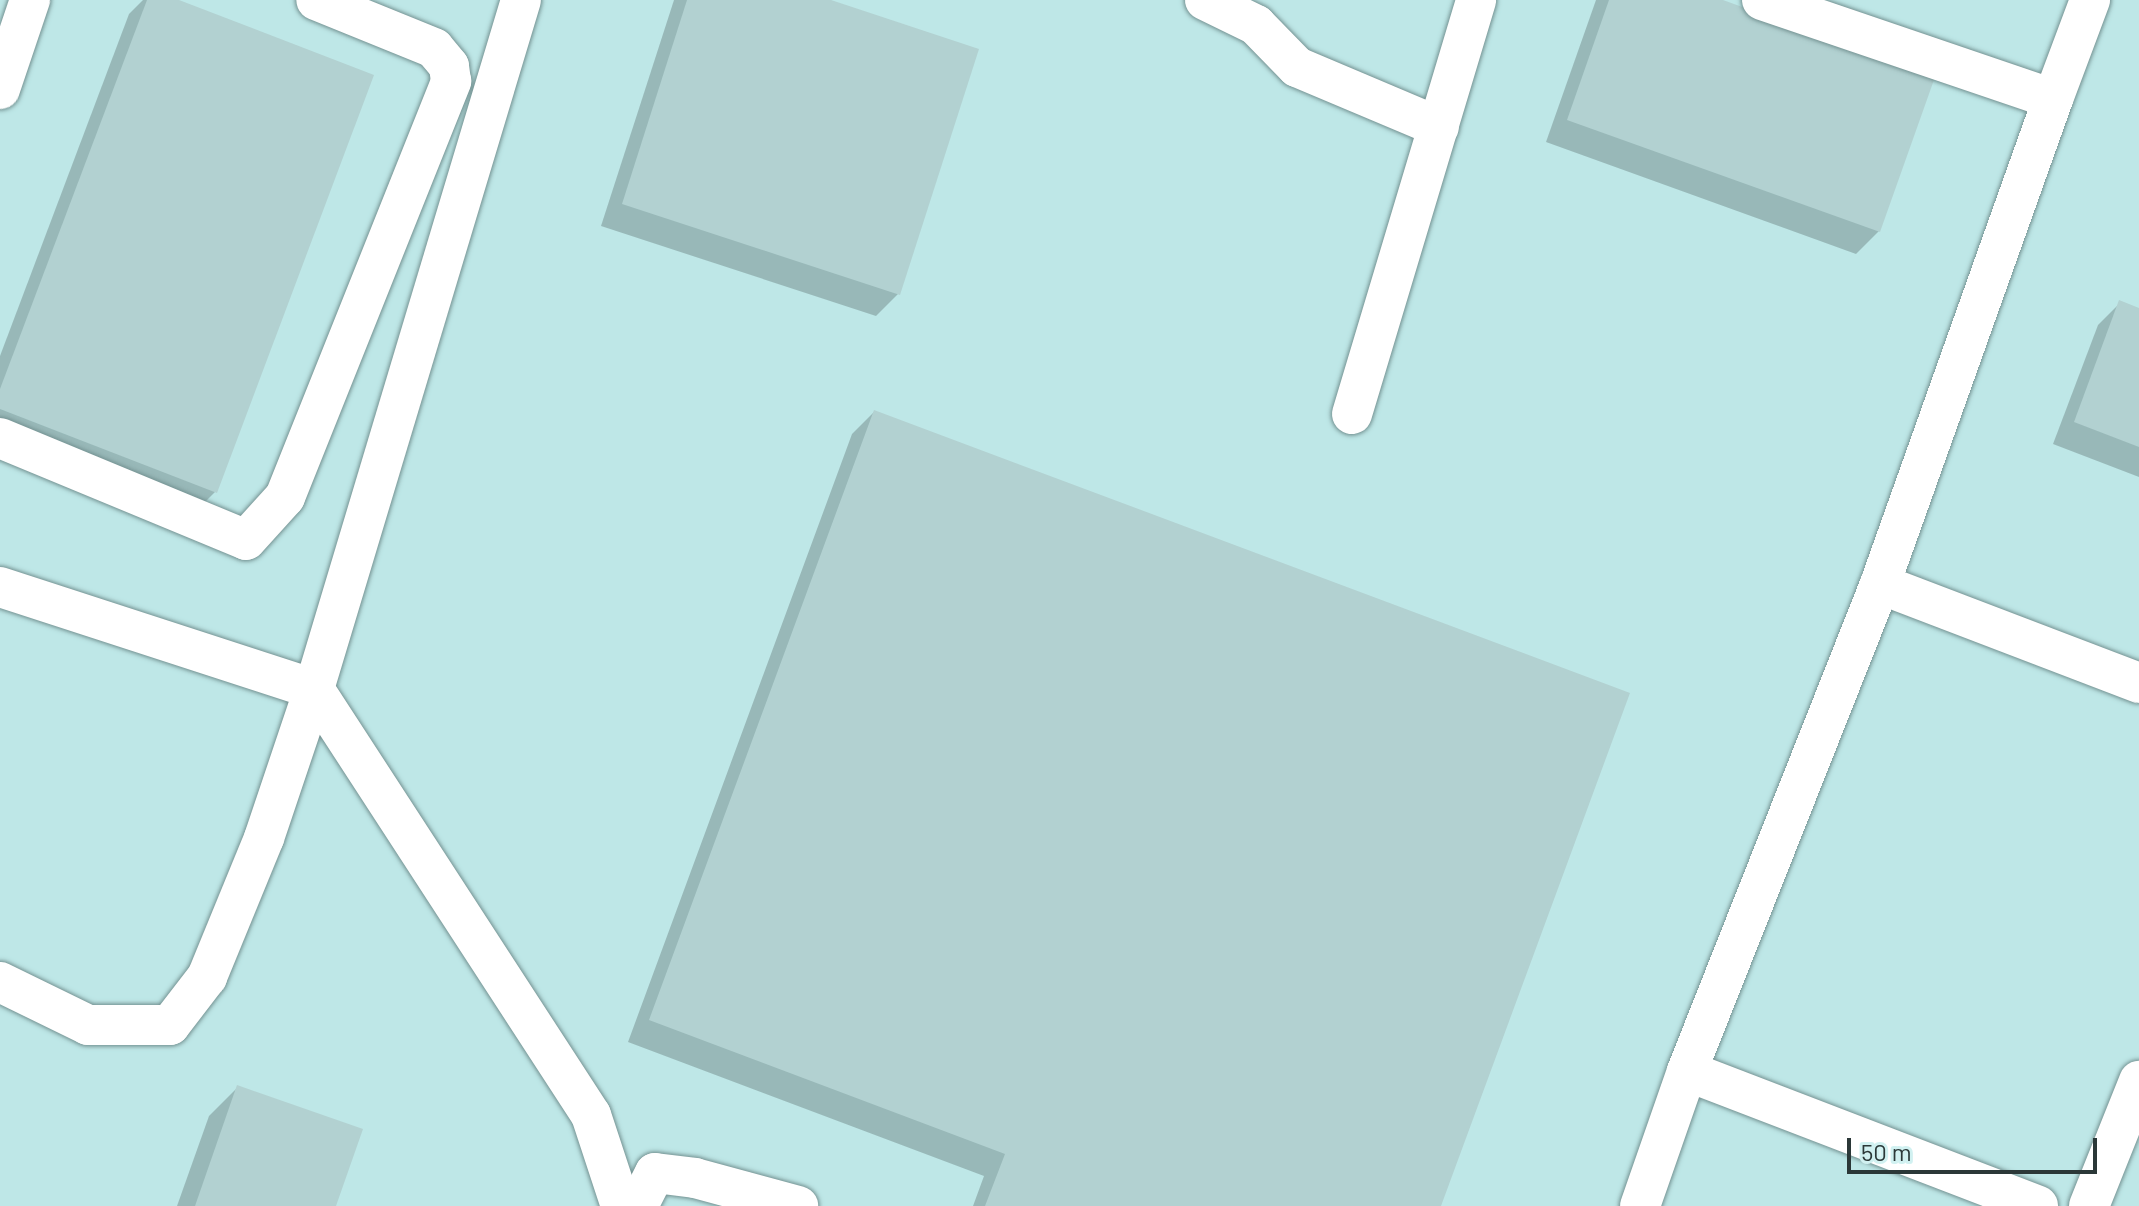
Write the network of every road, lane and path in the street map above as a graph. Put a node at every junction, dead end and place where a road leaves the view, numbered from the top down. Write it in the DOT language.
graph roads {
  1 [pos="30,0"];
  2 [pos="316,0"];
  3 [pos="521,0"];
  4 [pos="1205,0"];
  5 [pos="1476,0"];
  6 [pos="1762,0"];
  7 [pos="2090,0"];
  8 [pos="0,89"];
  9 [pos="2053,99"];
  10 [pos="1439,127"];
  11 [pos="1352,414"];
  12 [pos="0,438"];
  13 [pos="1880,584"];
  14 [pos="0,587"];
  15 [pos="2139,683"];
  16 [pos="314,689"];
  17 [pos="0,982"];
  18 [pos="1687,1071"];
  19 [pos="2139,1081"];
  20 [pos="621,1206"];
  21 [pos="638,1206"];
  22 [pos="798,1206"];
  23 [pos="1640,1206"];
  24 [pos="2038,1206"];
  25 [pos="2089,1206"];
  1 -- 8 [label="lane"];
  2 -- 12 [label="lane"];
  3 -- 16 [label="lane"];
  4 -- 10 [label="lane"];
  5 -- 10 [label="lane"];
  6 -- 9 [label="lane"];
  7 -- 9 [label="lane"];
  9 -- 13 [label="lane"];
  10 -- 11 [label="lane"];
  13 -- 15 [label="lane"];
  13 -- 18 [label="lane"];
  14 -- 16 [label="lane"];
  16 -- 17 [label="lane"];
  16 -- 20 [label="lane"];
  18 -- 23 [label="lane"];
  18 -- 24 [label="lane"];
  19 -- 25 [label="lane"];
  21 -- 22 [label="lane"];
}
